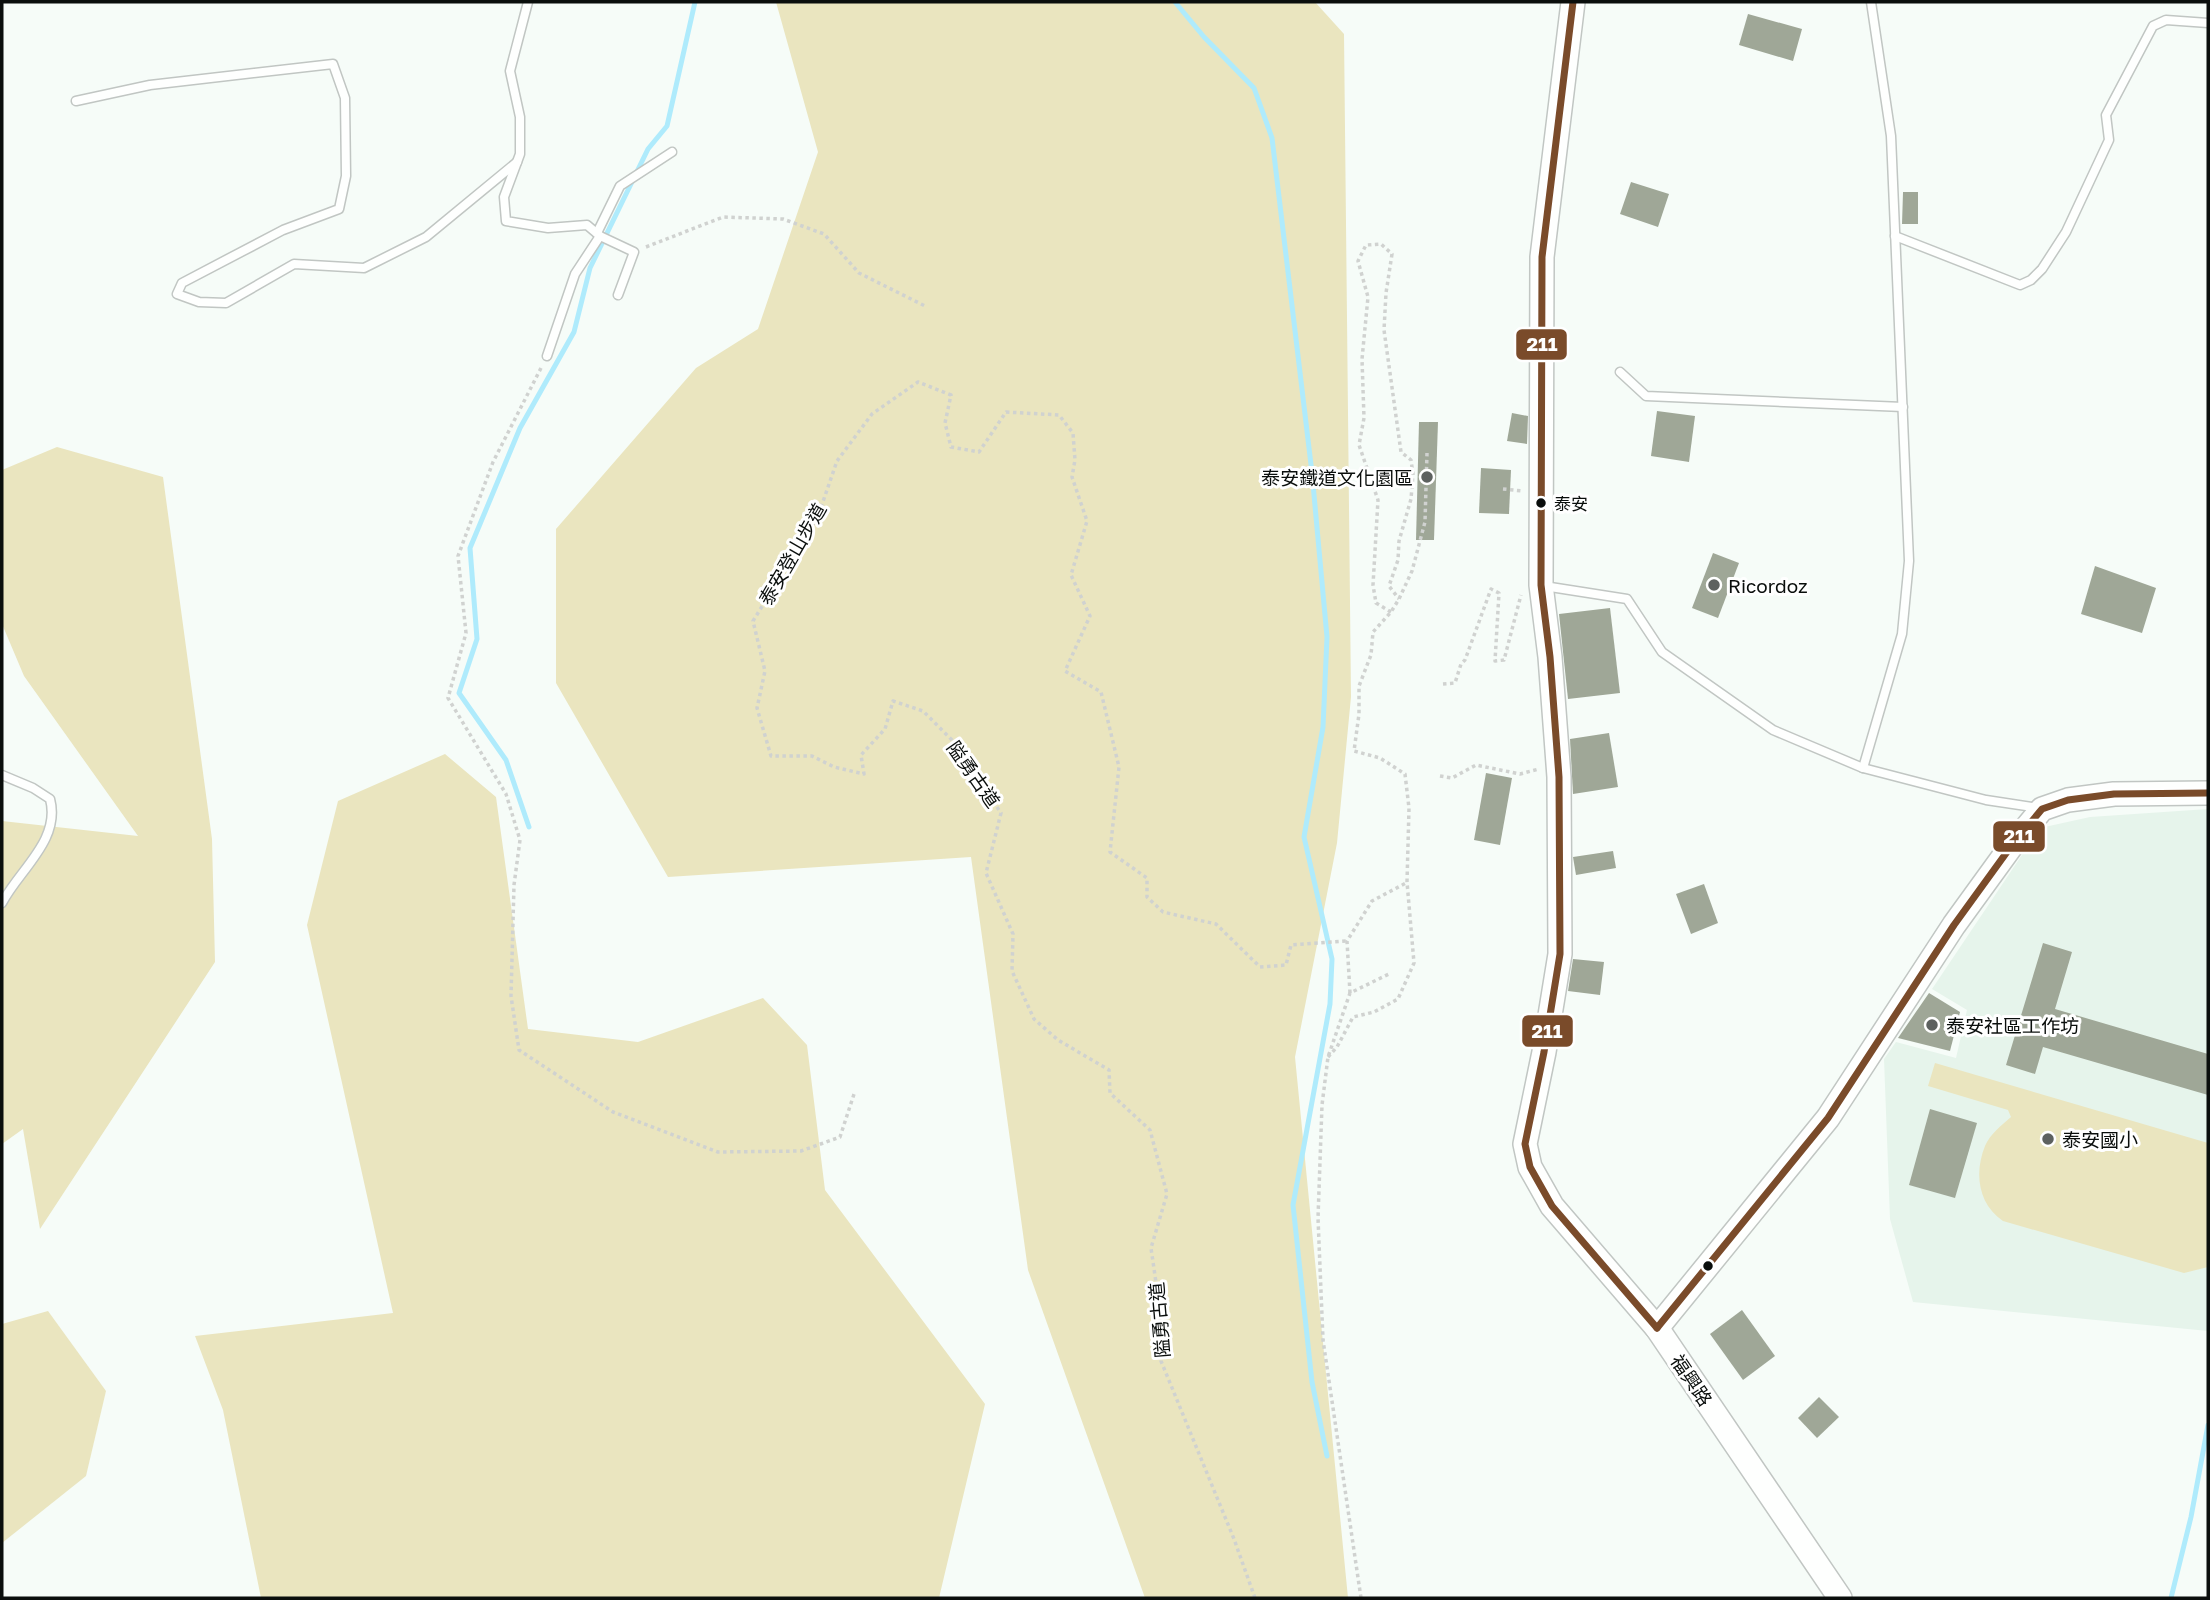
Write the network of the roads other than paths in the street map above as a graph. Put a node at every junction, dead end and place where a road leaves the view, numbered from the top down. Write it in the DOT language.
graph roads {
  1 [pos="528,2"];
  2 [pos="1573,2"];
  3 [pos="1871,2"];
  4 [pos="2208,23"];
  5 [pos="76,101"];
  6 [pos="672,152"];
  7 [pos="517,162"];
  8 [pos="598,234"];
  9 [pos="1895,236"];
  10 [pos="618,295"];
  11 [pos="547,356"];
  12 [pos="1620,372"];
  13 [pos="1903,407"];
  14 [pos="1541,587"];
  15 [pos="1863,768"];
  16 [pos="2,775"];
  17 [pos="2208,793"];
  18 [pos="2042,809"];
  19 [pos="2,903"];
  20 [pos="1657,1328"];
  21 [pos="1840,1598"];
  1 -- 7 [label="lane"];
  2 -- 14 [label="street, 福興路"];
  3 -- 9 [label="lane"];
  4 -- 9 [label="lane"];
  5 -- 7 [label="lane"];
  6 -- 8 [label="lane"];
  7 -- 8 [label="lane"];
  8 -- 10 [label="lane"];
  8 -- 11 [label="lane"];
  9 -- 13 [label="lane"];
  12 -- 13 [label="lane"];
  13 -- 15 [label="lane"];
  14 -- 15 [label="lane"];
  14 -- 20 [label="street, 福興路"];
  15 -- 18 [label="lane"];
  16 -- 19 [label="lane"];
  17 -- 18 [label="street"];
  18 -- 20 [label="street"];
  20 -- 21 [label="street, 福興路"];
}
